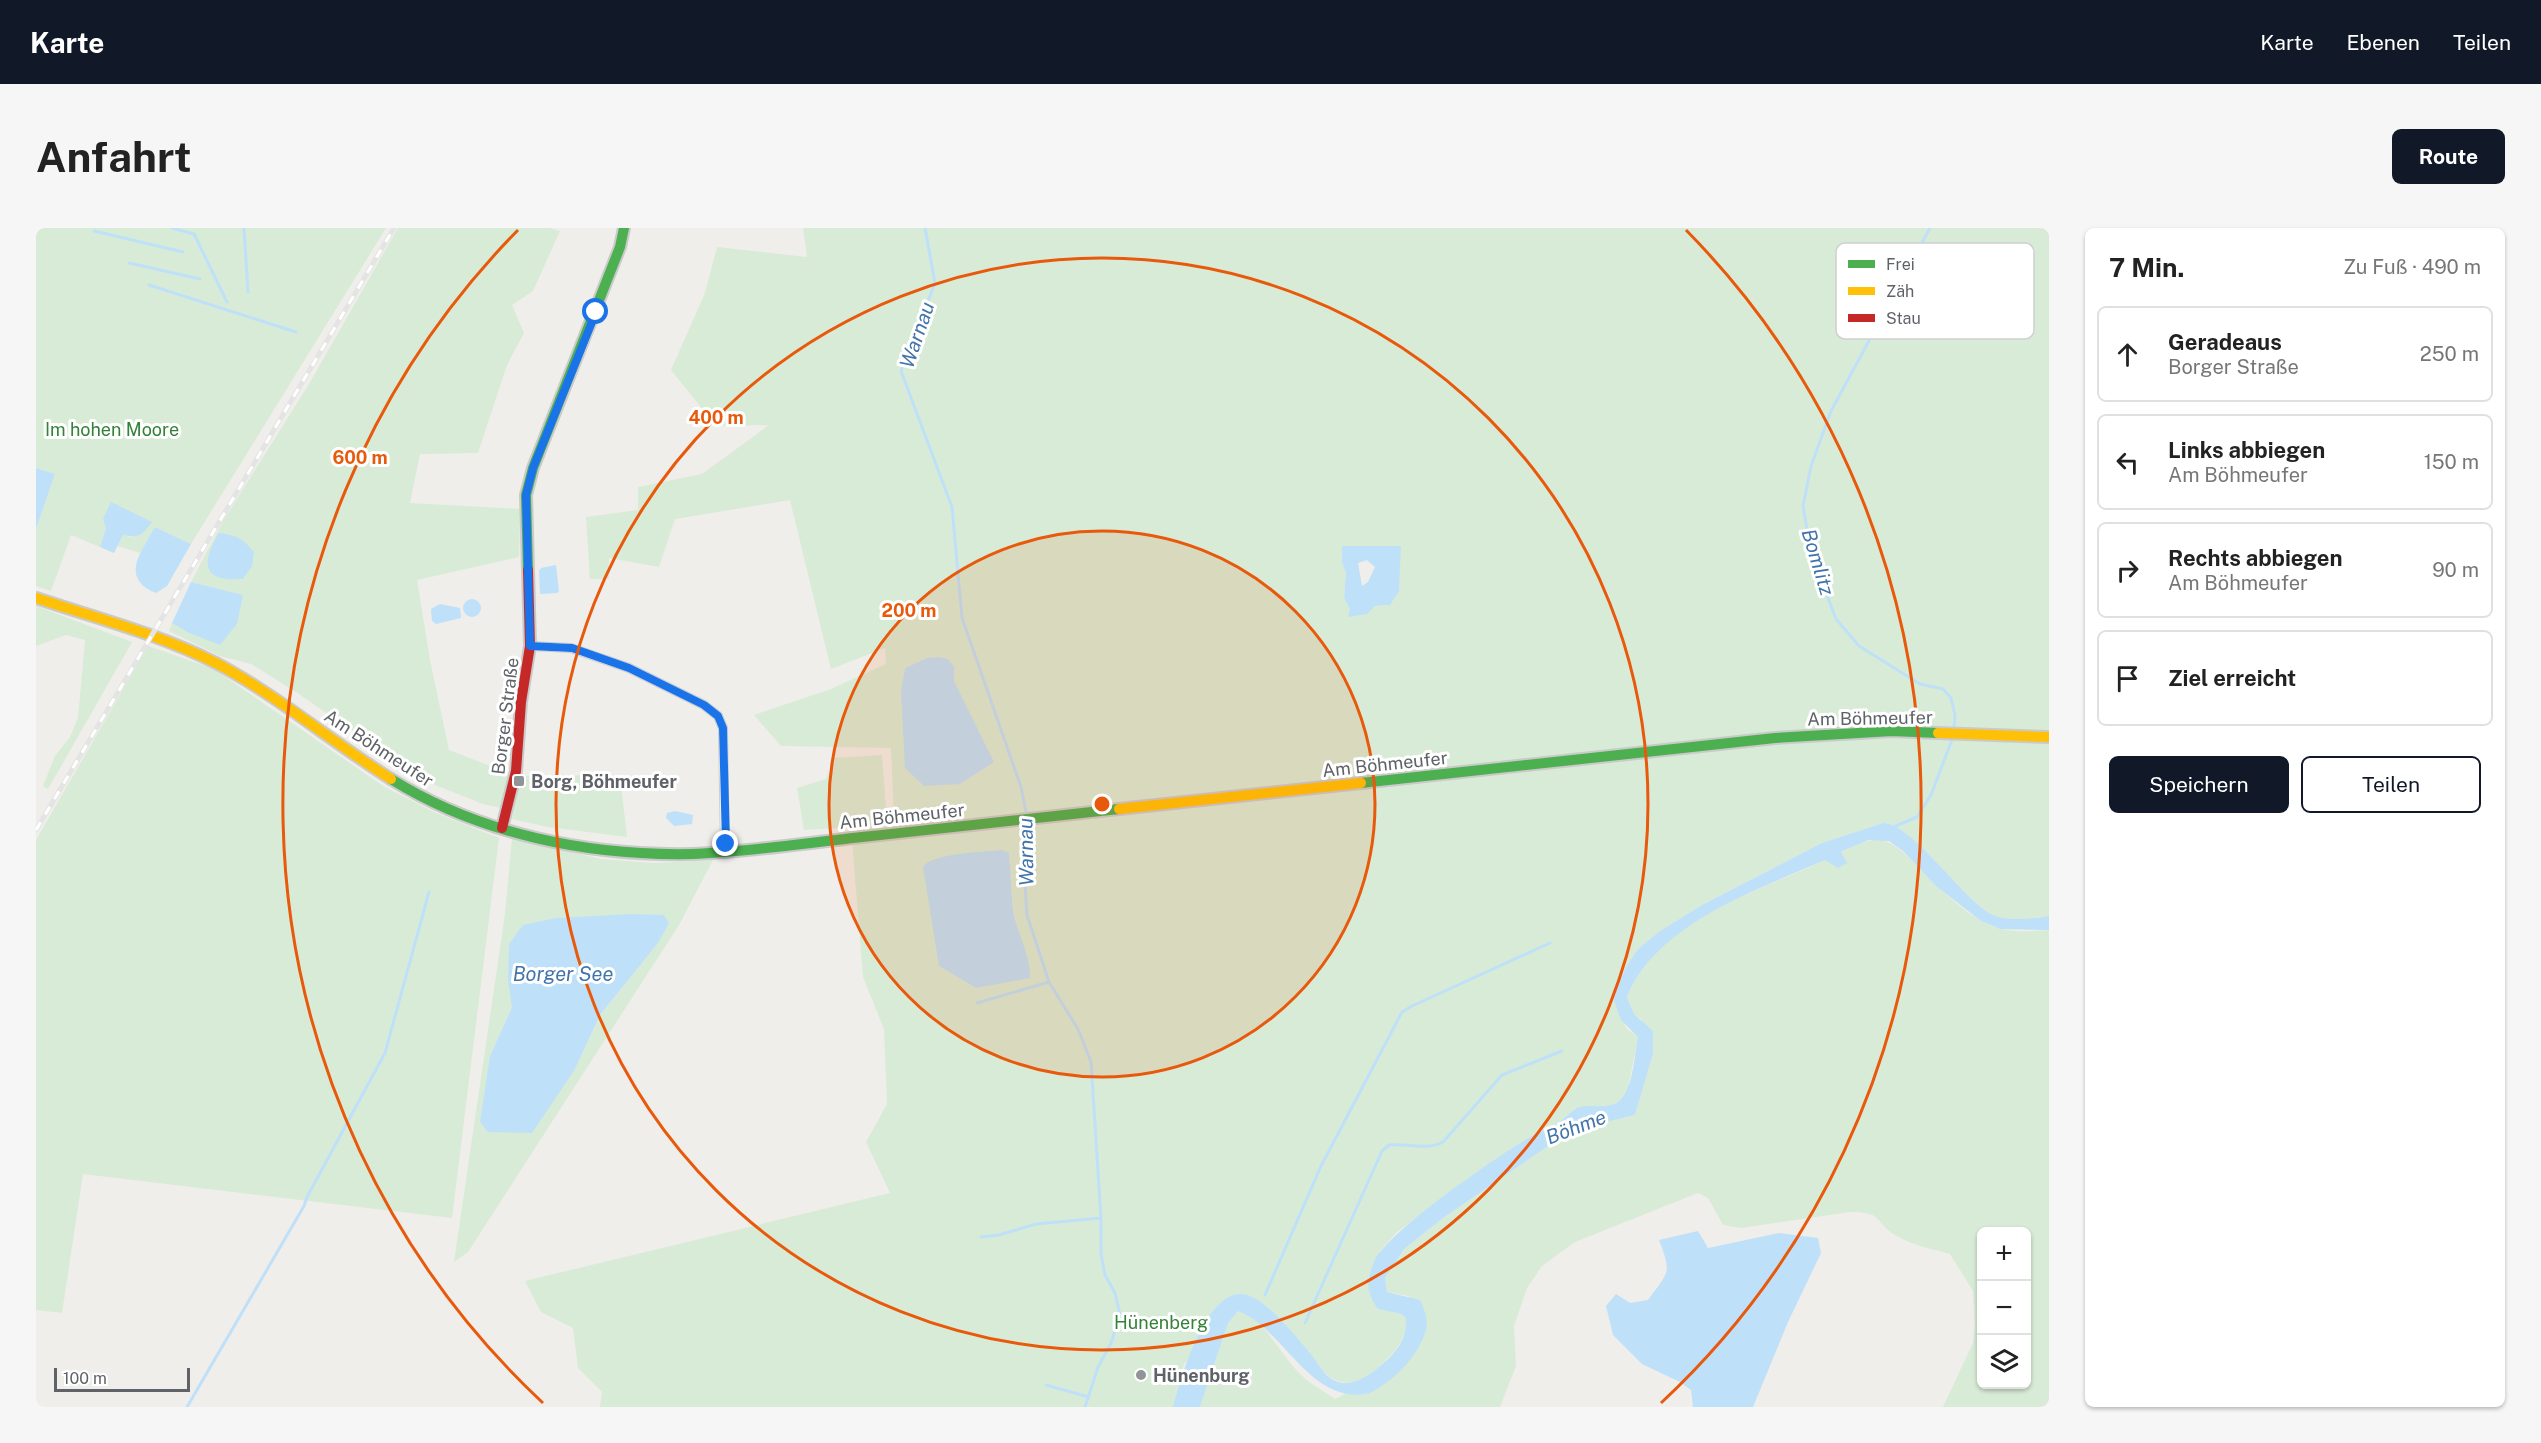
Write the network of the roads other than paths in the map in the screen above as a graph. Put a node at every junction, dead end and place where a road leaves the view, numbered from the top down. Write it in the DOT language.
graph roads {
  1 [pos="624,228"];
  2 [pos="36,598"];
  3 [pos="530,646"];
  4 [pos="2049,737"];
  5 [pos="502,828"];
  6 [pos="725,852"];
  1 -- 3 [label="street, Borger Straße"];
  2 -- 5 [label="street, Am Böhmeufer"];
  3 -- 5 [label="street, Borger Straße"];
  3 -- 6 [label="street"];
  4 -- 6 [label="street, Am Böhmeufer"];
  5 -- 6 [label="street, Am Böhmeufer"];
}
